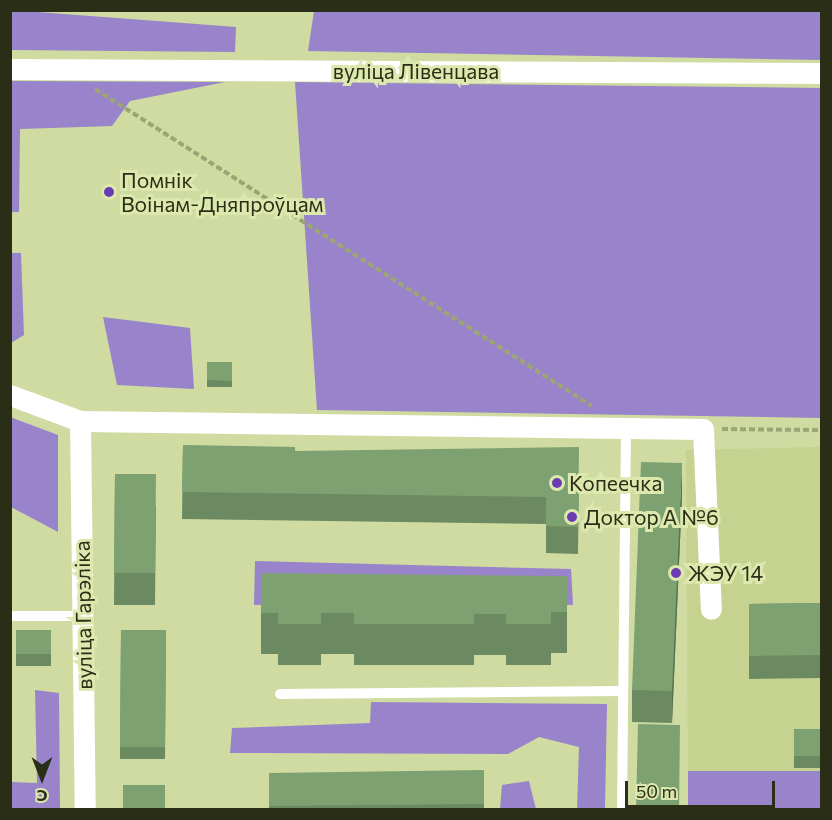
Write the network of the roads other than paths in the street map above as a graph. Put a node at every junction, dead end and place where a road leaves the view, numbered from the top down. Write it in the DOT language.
graph roads {
  1 [pos="10,69"];
  2 [pos="822,73"];
  3 [pos="10,395"];
  4 [pos="80,421"];
  5 [pos="626,428"];
  6 [pos="711,609"];
  7 [pos="10,616"];
  8 [pos="83,616"];
  9 [pos="623,691"];
  10 [pos="279,694"];
  11 [pos="85,810"];
  12 [pos="622,810"];
  1 -- 2 [label="street, вуліца Лівенцава"];
  3 -- 4 [label="street"];
  4 -- 5 [label="street"];
  4 -- 8 [label="street, вуліца Гарэліка"];
  5 -- 6 [label="street"];
  5 -- 9 [label="lane"];
  7 -- 8 [label="lane"];
  8 -- 11 [label="street, вуліца Гарэліка"];
  9 -- 10 [label="lane"];
  9 -- 12 [label="lane"];
}
